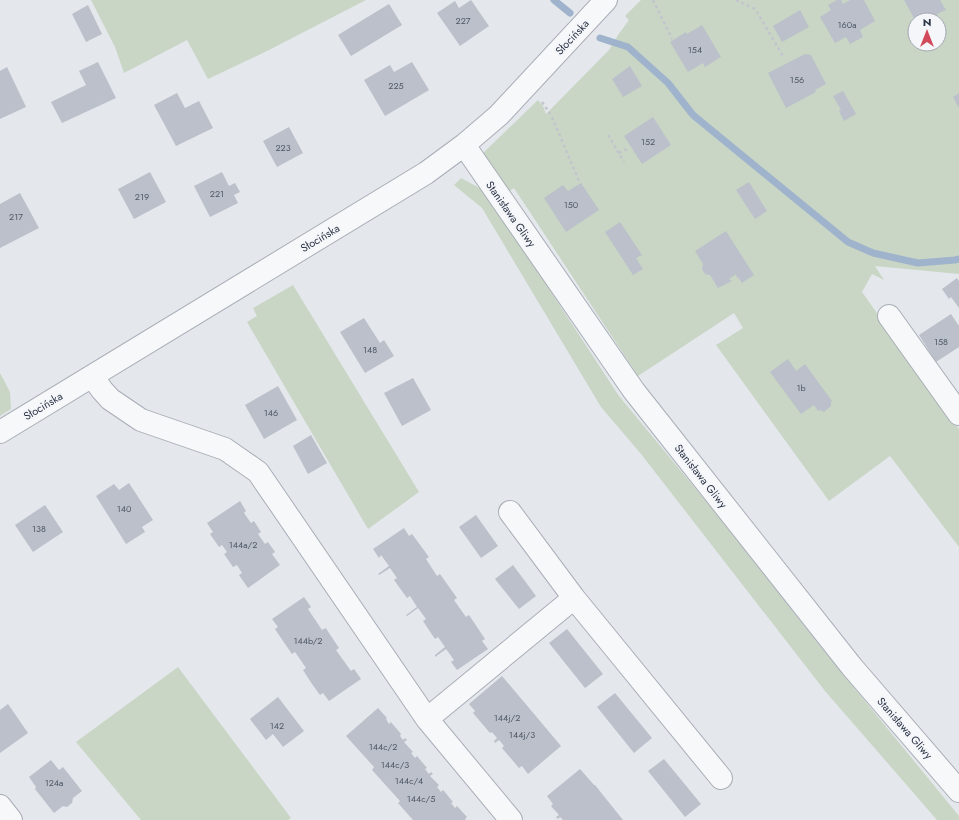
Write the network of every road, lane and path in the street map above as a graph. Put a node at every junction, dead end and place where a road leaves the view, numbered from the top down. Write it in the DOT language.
graph roads {
  1 [pos="606,0"];
  2 [pos="652,0"];
  3 [pos="736,0"];
  4 [pos="672,39"];
  5 [pos="783,56"];
  6 [pos="538,96"];
  7 [pos="608,134"];
  8 [pos="464,145"];
  9 [pos="626,149"];
  10 [pos="619,154"];
  11 [pos="624,162"];
  12 [pos="579,181"];
  13 [pos="889,316"];
  14 [pos="92,376"];
  15 [pos="959,414"];
  16 [pos="0,432"];
  17 [pos="510,512"];
  18 [pos="574,598"];
  19 [pos="427,719"];
  20 [pos="721,778"];
  21 [pos="959,791"];
  22 [pos="0,806"];
  23 [pos="11,820"];
  24 [pos="511,820"];
  1 -- 8 [label="street, Słocińska"];
  2 -- 4 [label="path"];
  3 -- 5 [label="path"];
  6 -- 12 [label="path"];
  7 -- 10 [label="path"];
  8 -- 14 [label="street, Słocińska"];
  8 -- 21 [label="street, Stanisława Gliwy"];
  9 -- 10 [label="path"];
  10 -- 11 [label="path"];
  13 -- 15 [label="street"];
  14 -- 16 [label="street, Słocińska"];
  14 -- 19 [label="street"];
  17 -- 18 [label="street"];
  18 -- 19 [label="street"];
  18 -- 20 [label="street"];
  19 -- 24 [label="street"];
  22 -- 23 [label="street"];
}
